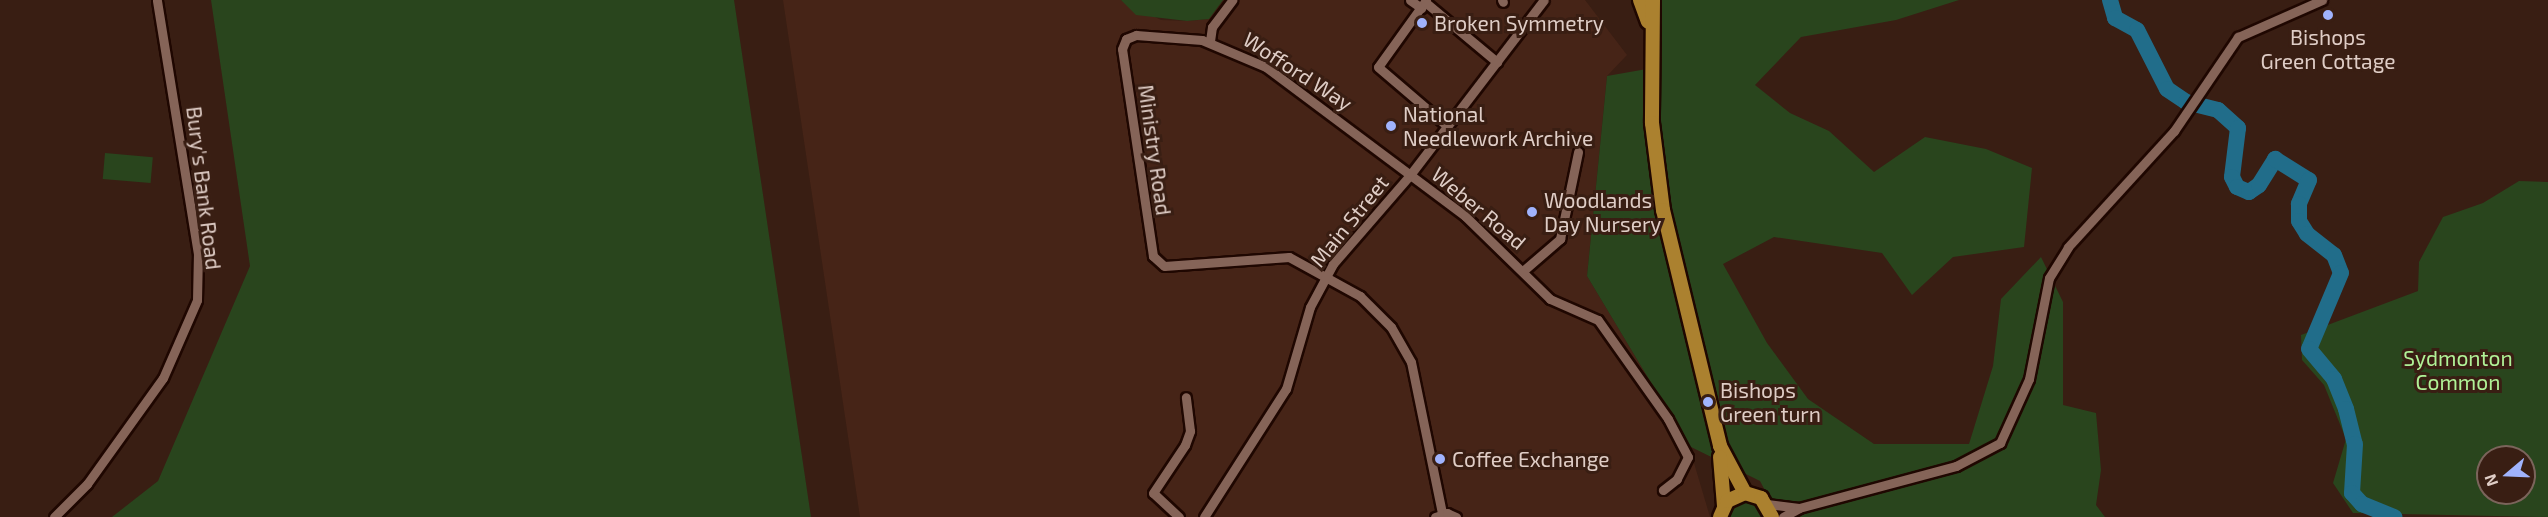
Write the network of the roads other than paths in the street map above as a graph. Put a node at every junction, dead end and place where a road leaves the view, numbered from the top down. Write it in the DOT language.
graph roads {
  1 [pos="157,0"];
  2 [pos="1232,0"];
  3 [pos="1410,0"];
  4 [pos="1544,0"];
  5 [pos="1640,0"];
  6 [pos="1653,0"];
  7 [pos="2322,0"];
  8 [pos="1424,3"];
  9 [pos="1649,26"];
  10 [pos="1210,41"];
  11 [pos="1122,49"];
  12 [pos="1497,62"];
  13 [pos="1447,126"];
  14 [pos="1578,152"];
  15 [pos="1410,175"];
  16 [pos="1524,270"];
  17 [pos="1327,274"];
  18 [pos="1186,397"];
  19 [pos="1720,446"];
  20 [pos="1663,490"];
  21 [pos="1744,493"];
  22 [pos="1799,508"];
  23 [pos="1770,511"];
  24 [pos="1722,512"];
  25 [pos="1438,515"];
  26 [pos="54,517"];
  27 [pos="1179,517"];
  28 [pos="1204,517"];
  29 [pos="1456,517"];
  30 [pos="1783,517"];
  1 -- 26 [label="street, Bury's Bank Road"];
  2 -- 10 [label="street"];
  3 -- 8 [label="street"];
  4 -- 12 [label="street, Main Street"];
  5 -- 9 [label="highway"];
  6 -- 9 [label="highway"];
  7 -- 22 [label="street"];
  8 -- 12 [label="street"];
  8 -- 13 [label="street"];
  9 -- 19 [label="highway"];
  10 -- 11 [label="street, Wofford Way"];
  10 -- 15 [label="street, Wofford Way"];
  11 -- 17 [label="street, Ministry Road"];
  12 -- 13 [label="street, Main Street"];
  13 -- 15 [label="street, Main Street"];
  14 -- 16 [label="street"];
  15 -- 16 [label="street, Weber Road"];
  15 -- 17 [label="street, Main Street"];
  16 -- 20 [label="street, Weber Road"];
  17 -- 25 [label="street"];
  17 -- 28 [label="street, Main Street"];
  18 -- 27 [label="street"];
  19 -- 21 [label="highway"];
  19 -- 24 [label="highway"];
  21 -- 23 [label="highway"];
  21 -- 24 [label="highway"];
  22 -- 23 [label="street"];
  22 -- 30 [label="street"];
  25 -- 29 [label="street"];
}
